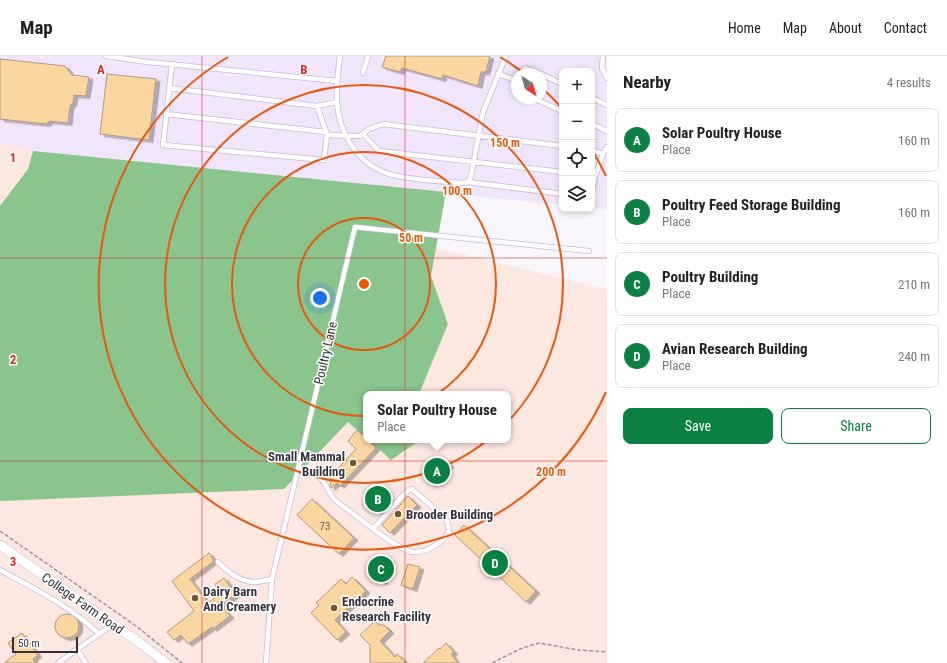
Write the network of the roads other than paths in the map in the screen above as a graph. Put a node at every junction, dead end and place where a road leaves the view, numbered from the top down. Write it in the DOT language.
graph roads {
  1 [pos="106,56"];
  2 [pos="340,56"];
  3 [pos="368,56"];
  4 [pos="506,56"];
  5 [pos="603,56"];
  6 [pos="172,64"];
  7 [pos="363,73"];
  8 [pos="498,74"];
  9 [pos="547,77"];
  10 [pos="511,78"];
  11 [pos="607,78"];
  12 [pos="337,81"];
  13 [pos="559,83"];
  14 [pos="169,88"];
  15 [pos="595,99"];
  16 [pos="337,102"];
  17 [pos="546,104"];
  18 [pos="607,105"];
  19 [pos="317,106"];
  20 [pos="559,110"];
  21 [pos="166,114"];
  22 [pos="595,125"];
  23 [pos="607,131"];
  24 [pos="327,134"];
  25 [pos="363,134"];
  26 [pos="344,135"];
  27 [pos="478,137"];
  28 [pos="559,146"];
  29 [pos="607,147"];
  30 [pos="595,151"];
  31 [pos="603,154"];
  32 [pos="473,163"];
  33 [pos="559,172"];
  34 [pos="595,172"];
  35 [pos="468,182"];
  36 [pos="559,194"];
  37 [pos="589,251"];
  38 [pos="298,468"];
  39 [pos="373,529"];
  40 [pos="0,545"];
  41 [pos="218,562"];
  42 [pos="0,570"];
  43 [pos="272,579"];
  44 [pos="113,624"];
  45 [pos="99,634"];
  46 [pos="76,650"];
  47 [pos="58,663"];
  48 [pos="86,663"];
  49 [pos="166,663"];
  50 [pos="266,663"];
  1 -- 6 [label="lane"];
  2 -- 12 [label="lane"];
  3 -- 7 [label="lane"];
  4 -- 8 [label="lane"];
  5 -- 11 [label="lane"];
  6 -- 12 [label="lane"];
  6 -- 14 [label="lane"];
  8 -- 10 [label="lane"];
  8 -- 27 [label="lane"];
  9 -- 13 [label="lane"];
  12 -- 16 [label="lane"];
  14 -- 19 [label="lane"];
  14 -- 21 [label="lane"];
  15 -- 18 [label="lane"];
  16 -- 19 [label="lane"];
  16 -- 26 [label="lane"];
  17 -- 20 [label="lane"];
  19 -- 24 [label="lane"];
  21 -- 24 [label="lane"];
  21 -- 24 [label="lane"];
  22 -- 23 [label="lane"];
  24 -- 26 [label="lane"];
  25 -- 26 [label="lane"];
  25 -- 27 [label="lane"];
  25 -- 32 [label="lane"];
  26 -- 35 [label="lane"];
  27 -- 28 [label="lane"];
  27 -- 32 [label="lane"];
  29 -- 31 [label="lane"];
  30 -- 31 [label="lane"];
  31 -- 34 [label="lane"];
  32 -- 33 [label="lane"];
  32 -- 35 [label="lane"];
  35 -- 36 [label="lane"];
  37 -- 38 [label="lane, Poultry Lane"];
  38 -- 39 [label="lane"];
  38 -- 43 [label="lane, Poultry Lane"];
  39 -- 39 [label="lane"];
  40 -- 44 [label="street, College Farm Road"];
  41 -- 43 [label="lane"];
  42 -- 45 [label="lane"];
  43 -- 50 [label="lane, Poultry Lane"];
  44 -- 45 [label="lane"];
  44 -- 49 [label="street, College Farm Road"];
  45 -- 46 [label="lane"];
  46 -- 47 [label="lane"];
  46 -- 48 [label="lane"];
}
